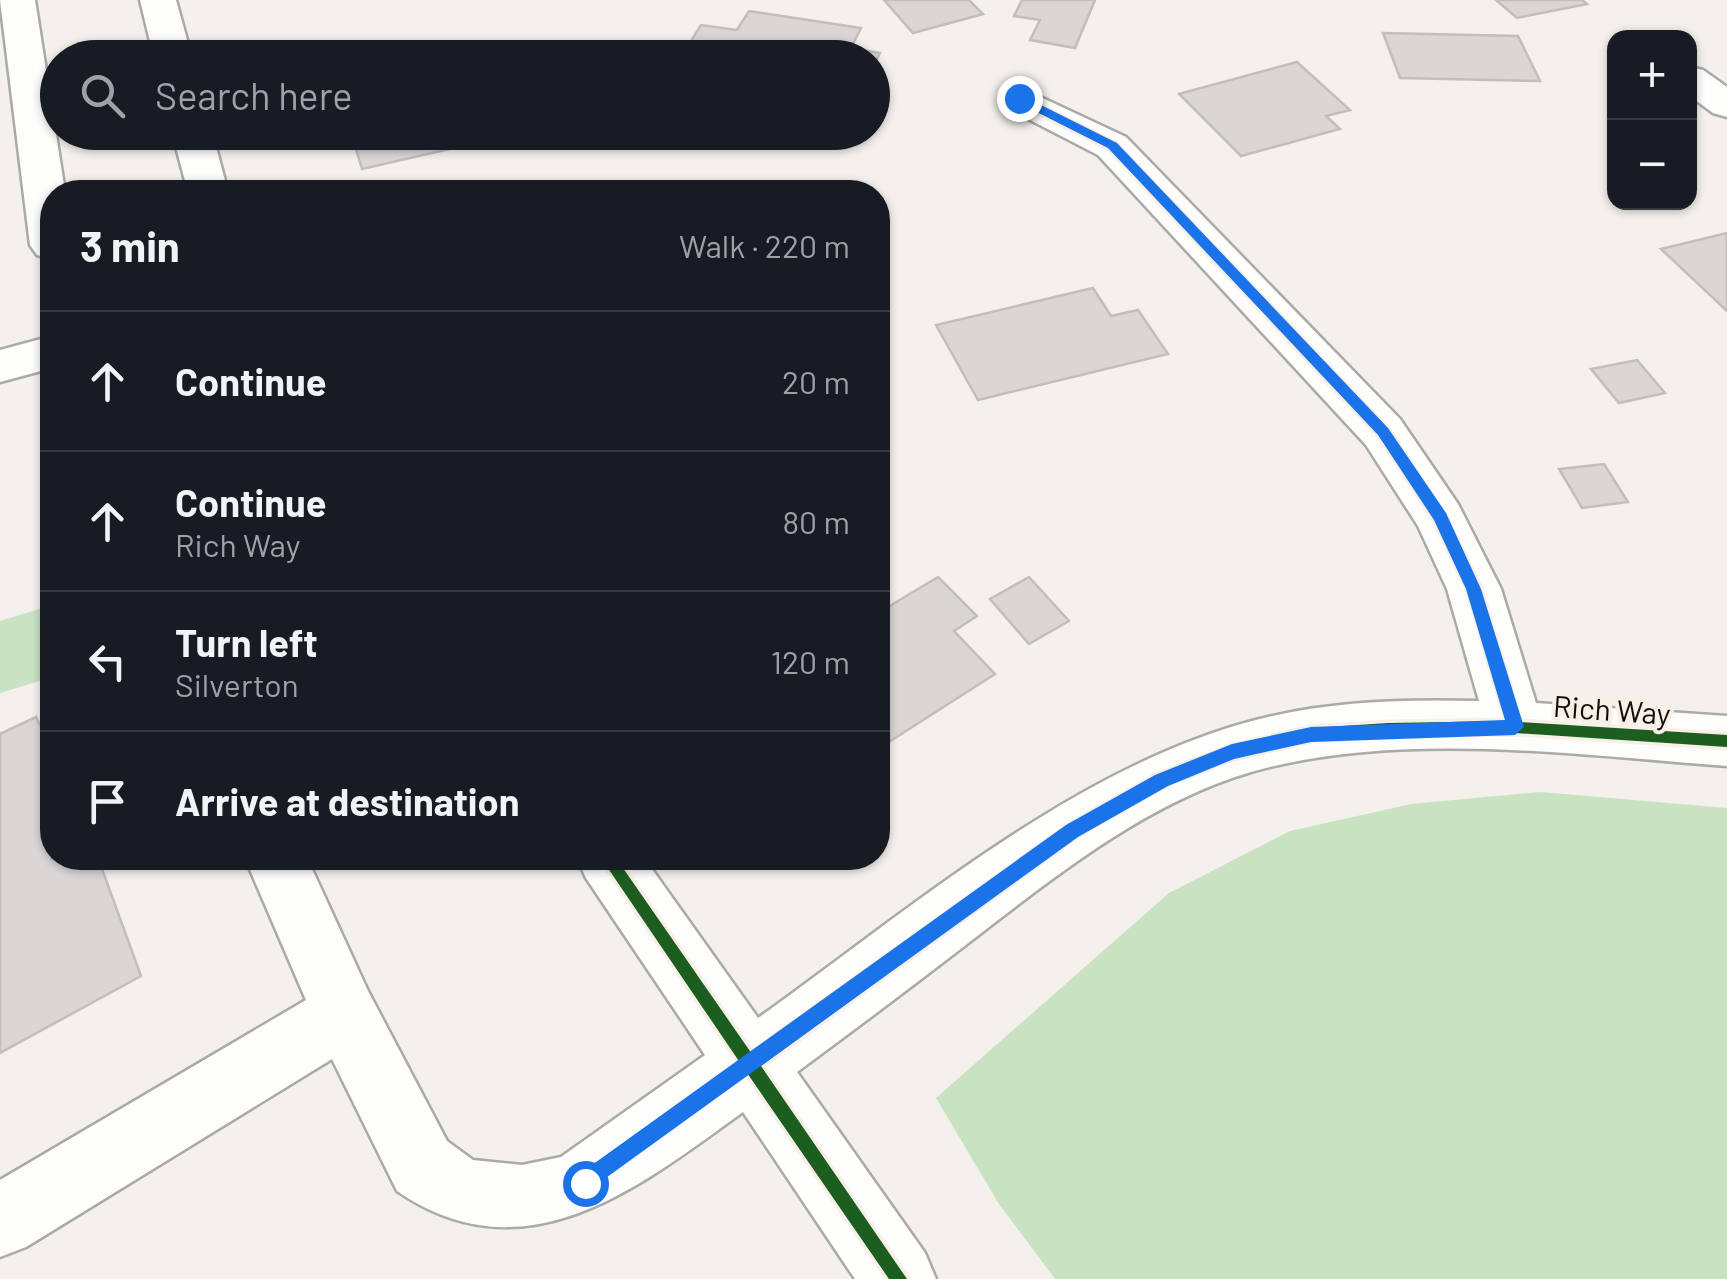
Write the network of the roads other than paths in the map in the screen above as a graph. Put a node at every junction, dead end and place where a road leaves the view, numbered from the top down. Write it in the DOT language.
graph roads {
  1 [pos="16,0"];
  2 [pos="158,0"];
  3 [pos="168,40"];
  4 [pos="1697,83"];
  5 [pos="1019,98"];
  6 [pos="1727,105"];
  7 [pos="197,150"];
  8 [pos="43,180"];
  9 [pos="205,180"];
  10 [pos="40,355"];
  11 [pos="0,366"];
  12 [pos="1515,727"];
  13 [pos="1727,741"];
  14 [pos="281,870"];
  15 [pos="616,870"];
  16 [pos="345,1014"];
  17 [pos="750,1065"];
  18 [pos="0,1220"];
  19 [pos="899,1279"];
  1 -- 8 [label="street"];
  2 -- 3 [label="street"];
  4 -- 6 [label="street"];
  5 -- 12 [label="street"];
  7 -- 9 [label="street"];
  10 -- 11 [label="street"];
  12 -- 13 [label="street, Rich Way"];
  12 -- 17 [label="street, Rich Way"];
  14 -- 16 [label="street, Rich Way"];
  15 -- 17 [label="street"];
  16 -- 17 [label="street, Rich Way"];
  16 -- 18 [label="street"];
  17 -- 19 [label="street"];
}
